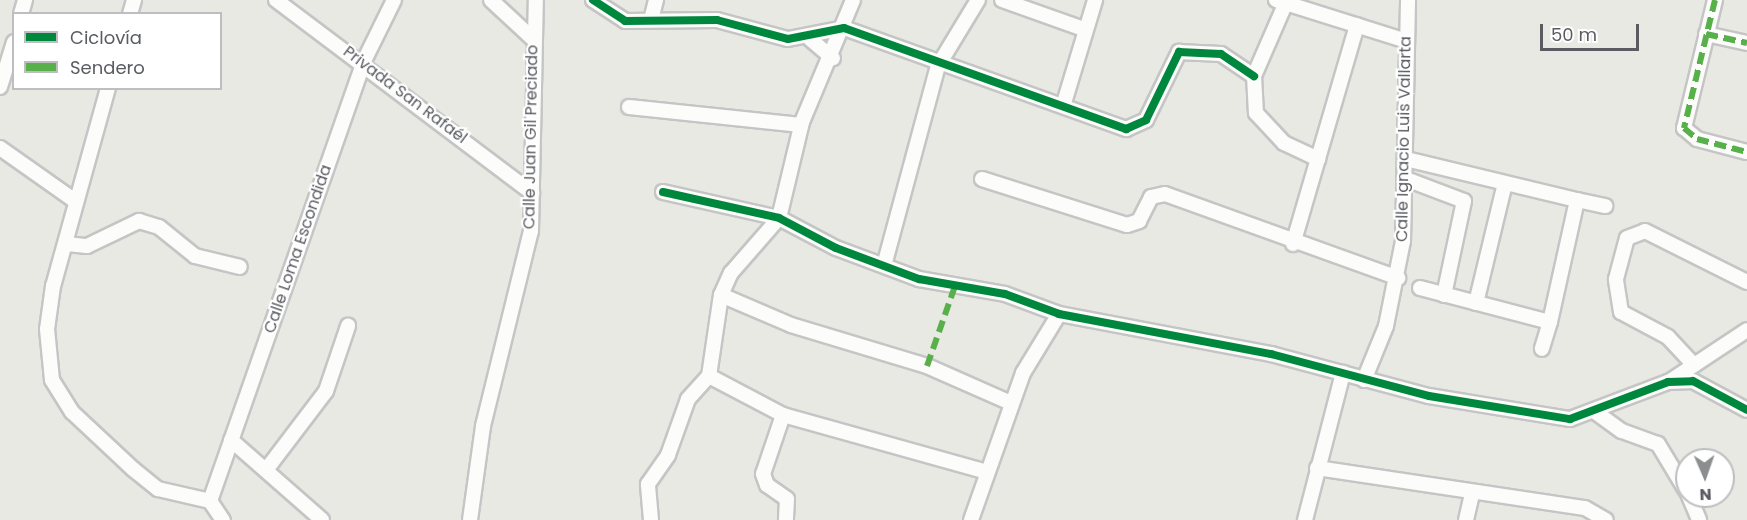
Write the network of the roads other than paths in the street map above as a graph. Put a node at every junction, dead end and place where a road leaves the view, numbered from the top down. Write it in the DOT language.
graph roads {
  1 [pos="276,0"];
  2 [pos="394,0"];
  3 [pos="491,0"];
  4 [pos="536,0"];
  5 [pos="593,0"];
  6 [pos="656,0"];
  7 [pos="853,0"];
  8 [pos="978,0"];
  9 [pos="1002,0"];
  10 [pos="1095,0"];
  11 [pos="1408,0"];
  12 [pos="1715,0"];
  13 [pos="1283,1"];
  14 [pos="651,20"];
  15 [pos="1357,25"];
  16 [pos="844,28"];
  17 [pos="1084,29"];
  18 [pos="1706,34"];
  19 [pos="532,38"];
  20 [pos="810,39"];
  21 [pos="1404,40"];
  22 [pos="1747,44"];
  23 [pos="12,48"];
  24 [pos="833,58"];
  25 [pos="363,63"];
  26 [pos="938,66"];
  27 [pos="1254,76"];
  28 [pos="0,87"];
  29 [pos="107,90"];
  30 [pos="1064,103"];
  31 [pos="629,107"];
  32 [pos="801,125"];
  33 [pos="0,148"];
  34 [pos="1747,152"];
  35 [pos="1318,159"];
  36 [pos="1406,159"];
  37 [pos="1439,167"];
  38 [pos="982,179"];
  39 [pos="1406,179"];
  40 [pos="1505,183"];
  41 [pos="1435,187"];
  42 [pos="663,192"];
  43 [pos="532,193"];
  44 [pos="1577,200"];
  45 [pos="75,201"];
  46 [pos="1605,206"];
  47 [pos="779,218"];
  48 [pos="67,244"];
  49 [pos="1293,244"];
  50 [pos="885,262"];
  51 [pos="240,267"];
  52 [pos="1398,278"];
  53 [pos="1747,282"];
  54 [pos="1420,288"];
  55 [pos="721,295"];
  56 [pos="1444,295"];
  57 [pos="1476,303"];
  58 [pos="1059,314"];
  59 [pos="1550,322"];
  60 [pos="348,326"];
  61 [pos="1747,330"];
  62 [pos="1542,349"];
  63 [pos="1694,365"];
  64 [pos="1343,373"];
  65 [pos="709,376"];
  66 [pos="1364,380"];
  67 [pos="1668,382"];
  68 [pos="1011,403"];
  69 [pos="1747,410"];
  70 [pos="1594,411"];
  71 [pos="783,416"];
  72 [pos="231,440"];
  73 [pos="1317,468"];
  74 [pos="266,470"];
  75 [pos="987,472"];
  76 [pos="1675,472"];
  77 [pos="1472,494"];
  78 [pos="210,501"];
  79 [pos="1553,514"];
  80 [pos="223,520"];
  81 [pos="322,520"];
  82 [pos="470,520"];
  83 [pos="651,520"];
  84 [pos="786,520"];
  85 [pos="971,520"];
  86 [pos="1305,520"];
  87 [pos="1466,520"];
  88 [pos="1606,520"];
  1 -- 25 [label="street, Privada San Rafaél"];
  2 -- 25 [label="street, Calle Loma Escondida"];
  3 -- 19 [label="street"];
  4 -- 19 [label="street, Calle Juan Gil Preciado"];
  5 -- 14 [label="street"];
  6 -- 14 [label="street"];
  7 -- 16 [label="street"];
  8 -- 26 [label="street"];
  9 -- 17 [label="street"];
  10 -- 17 [label="street"];
  11 -- 21 [label="street, Calle Ignacio Luis Vallarta"];
  12 -- 18 [label="street"];
  13 -- 15 [label="street"];
  13 -- 27 [label="street"];
  14 -- 20 [label="street"];
  15 -- 21 [label="street"];
  15 -- 35 [label="street"];
  16 -- 20 [label="street"];
  16 -- 24 [label="street"];
  16 -- 26 [label="street"];
  17 -- 30 [label="street"];
  18 -- 22 [label="street"];
  18 -- 34 [label="street"];
  19 -- 43 [label="street, Calle Juan Gil Preciado"];
  20 -- 24 [label="street"];
  21 -- 36 [label="street, Calle Ignacio Luis Vallarta"];
  23 -- 28 [label="street"];
  24 -- 32 [label="street"];
  25 -- 43 [label="street, Privada San Rafaél"];
  25 -- 72 [label="street, Calle Loma Escondida"];
  26 -- 30 [label="street"];
  26 -- 50 [label="street"];
  27 -- 30 [label="street"];
  27 -- 35 [label="street"];
  29 -- 45 [label="street"];
  31 -- 32 [label="street"];
  32 -- 47 [label="street"];
  33 -- 45 [label="street"];
  35 -- 49 [label="street"];
  36 -- 37 [label="street"];
  36 -- 39 [label="street, Calle Ignacio Luis Vallarta"];
  37 -- 40 [label="street"];
  37 -- 41 [label="street"];
  38 -- 49 [label="street"];
  39 -- 41 [label="street"];
  39 -- 52 [label="street, Calle Ignacio Luis Vallarta"];
  40 -- 44 [label="street"];
  40 -- 57 [label="street"];
  41 -- 56 [label="street"];
  42 -- 47 [label="street"];
  43 -- 82 [label="street, Calle Juan Gil Preciado"];
  44 -- 46 [label="street"];
  44 -- 59 [label="street"];
  45 -- 48 [label="street"];
  47 -- 50 [label="street"];
  47 -- 55 [label="street"];
  48 -- 51 [label="street"];
  48 -- 78 [label="street"];
  49 -- 52 [label="street"];
  50 -- 58 [label="street"];
  52 -- 66 [label="street, Calle Ignacio Luis Vallarta"];
  53 -- 63 [label="street"];
  54 -- 56 [label="street"];
  55 -- 65 [label="street"];
  55 -- 68 [label="street"];
  56 -- 57 [label="street"];
  57 -- 59 [label="street"];
  58 -- 64 [label="street"];
  58 -- 68 [label="street"];
  59 -- 62 [label="street"];
  60 -- 74 [label="street"];
  61 -- 63 [label="street"];
  63 -- 67 [label="street"];
  64 -- 66 [label="street"];
  64 -- 73 [label="street"];
  65 -- 71 [label="street"];
  65 -- 83 [label="street"];
  66 -- 70 [label="street"];
  67 -- 69 [label="street"];
  67 -- 70 [label="street"];
  68 -- 75 [label="street"];
  70 -- 76 [label="street"];
  71 -- 75 [label="street"];
  71 -- 84 [label="street"];
  72 -- 74 [label="street"];
  72 -- 78 [label="street, Calle Loma Escondida"];
  73 -- 77 [label="street"];
  73 -- 86 [label="street"];
  74 -- 81 [label="street"];
  75 -- 85 [label="street"];
  77 -- 79 [label="street"];
  77 -- 87 [label="street"];
  78 -- 80 [label="street"];
  79 -- 88 [label="street"];
}
